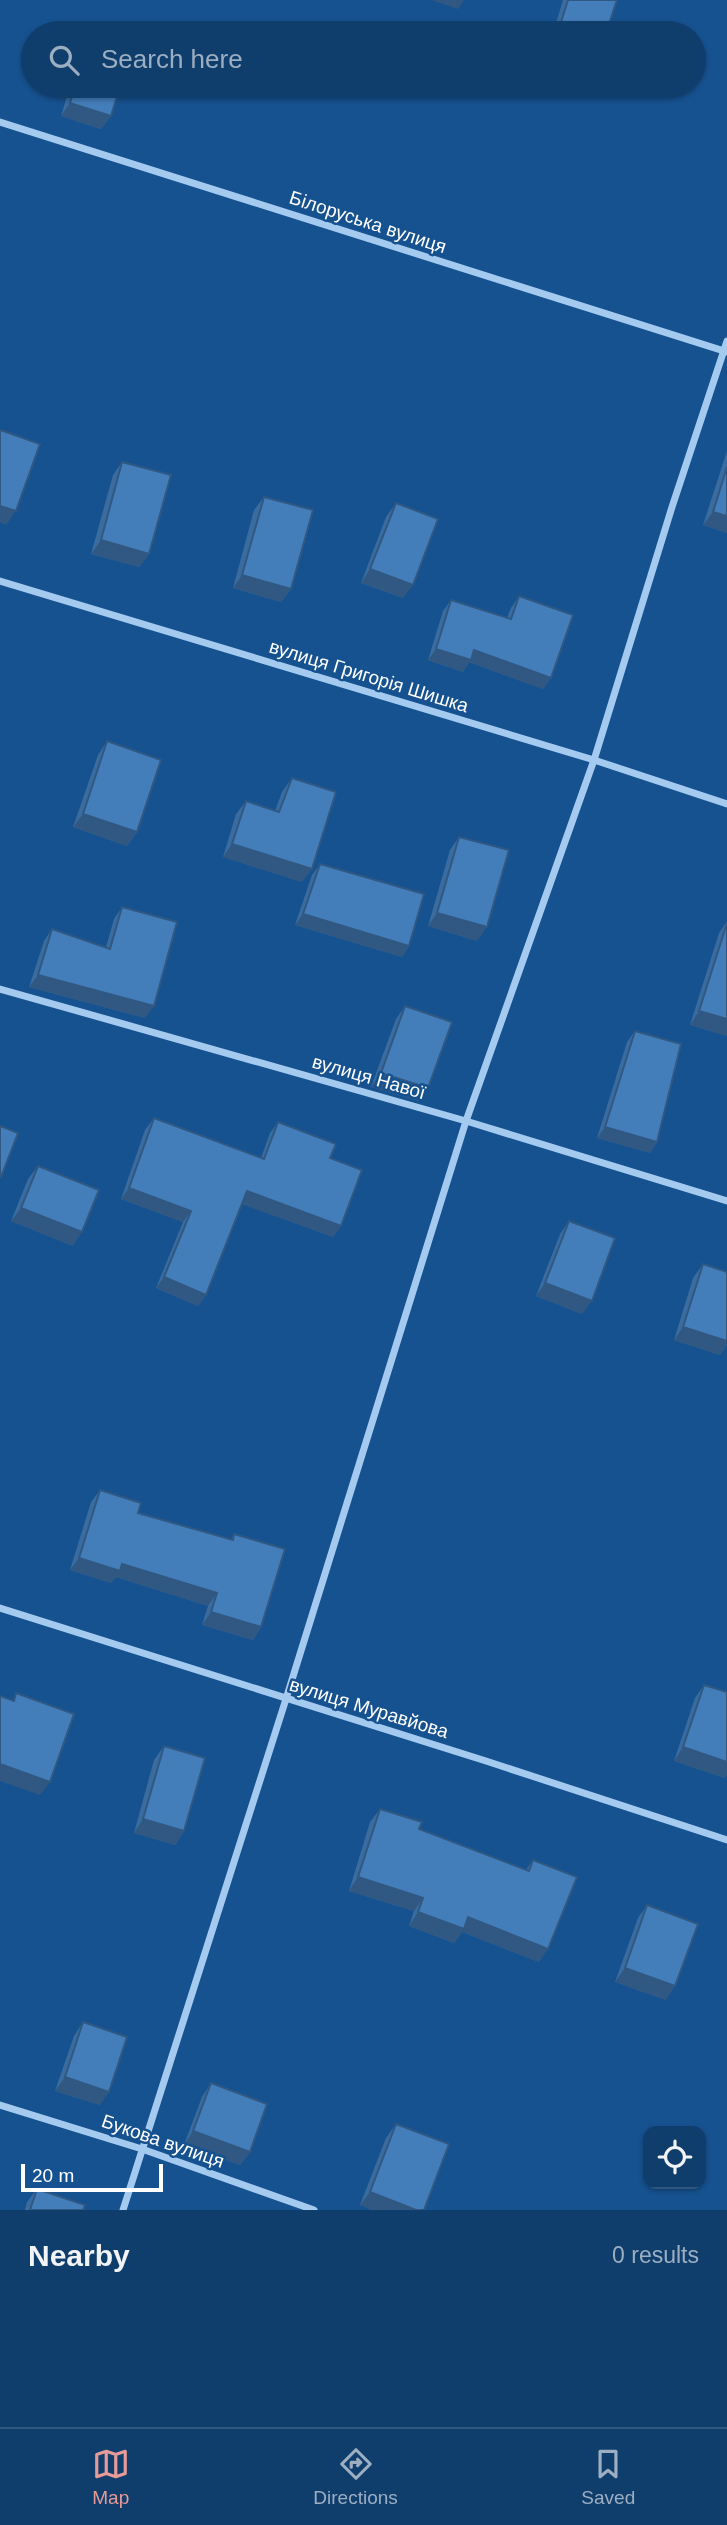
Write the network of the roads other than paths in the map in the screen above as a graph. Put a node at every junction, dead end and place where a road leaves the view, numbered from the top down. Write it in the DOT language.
graph roads {
  1 [pos="0,122"];
  2 [pos="727,341"];
  3 [pos="725,351"];
  4 [pos="0,581"];
  5 [pos="594,760"];
  6 [pos="727,804"];
  7 [pos="0,989"];
  8 [pos="466,1121"];
  9 [pos="727,1201"];
  10 [pos="0,1608"];
  11 [pos="286,1699"];
  12 [pos="727,1840"];
  13 [pos="0,2105"];
  14 [pos="142,2149"];
  15 [pos="122,2210"];
  16 [pos="314,2210"];
  1 -- 3 [label="street, Білоруська вулиця"];
  2 -- 3 [label="street"];
  3 -- 5 [label="street"];
  4 -- 5 [label="street, вулиця Григорія Шишка"];
  5 -- 6 [label="street, вулиця Григорія Шишка"];
  5 -- 8 [label="street"];
  7 -- 8 [label="street, вулиця Навої"];
  8 -- 9 [label="street, вулиця Навої"];
  8 -- 11 [label="street"];
  10 -- 11 [label="street, вулиця Муравйова"];
  11 -- 12 [label="street, вулиця Муравйова"];
  11 -- 14 [label="street"];
  13 -- 14 [label="street, Букова вулиця"];
  14 -- 15 [label="street"];
  14 -- 16 [label="street, Букова вулиця"];
}
